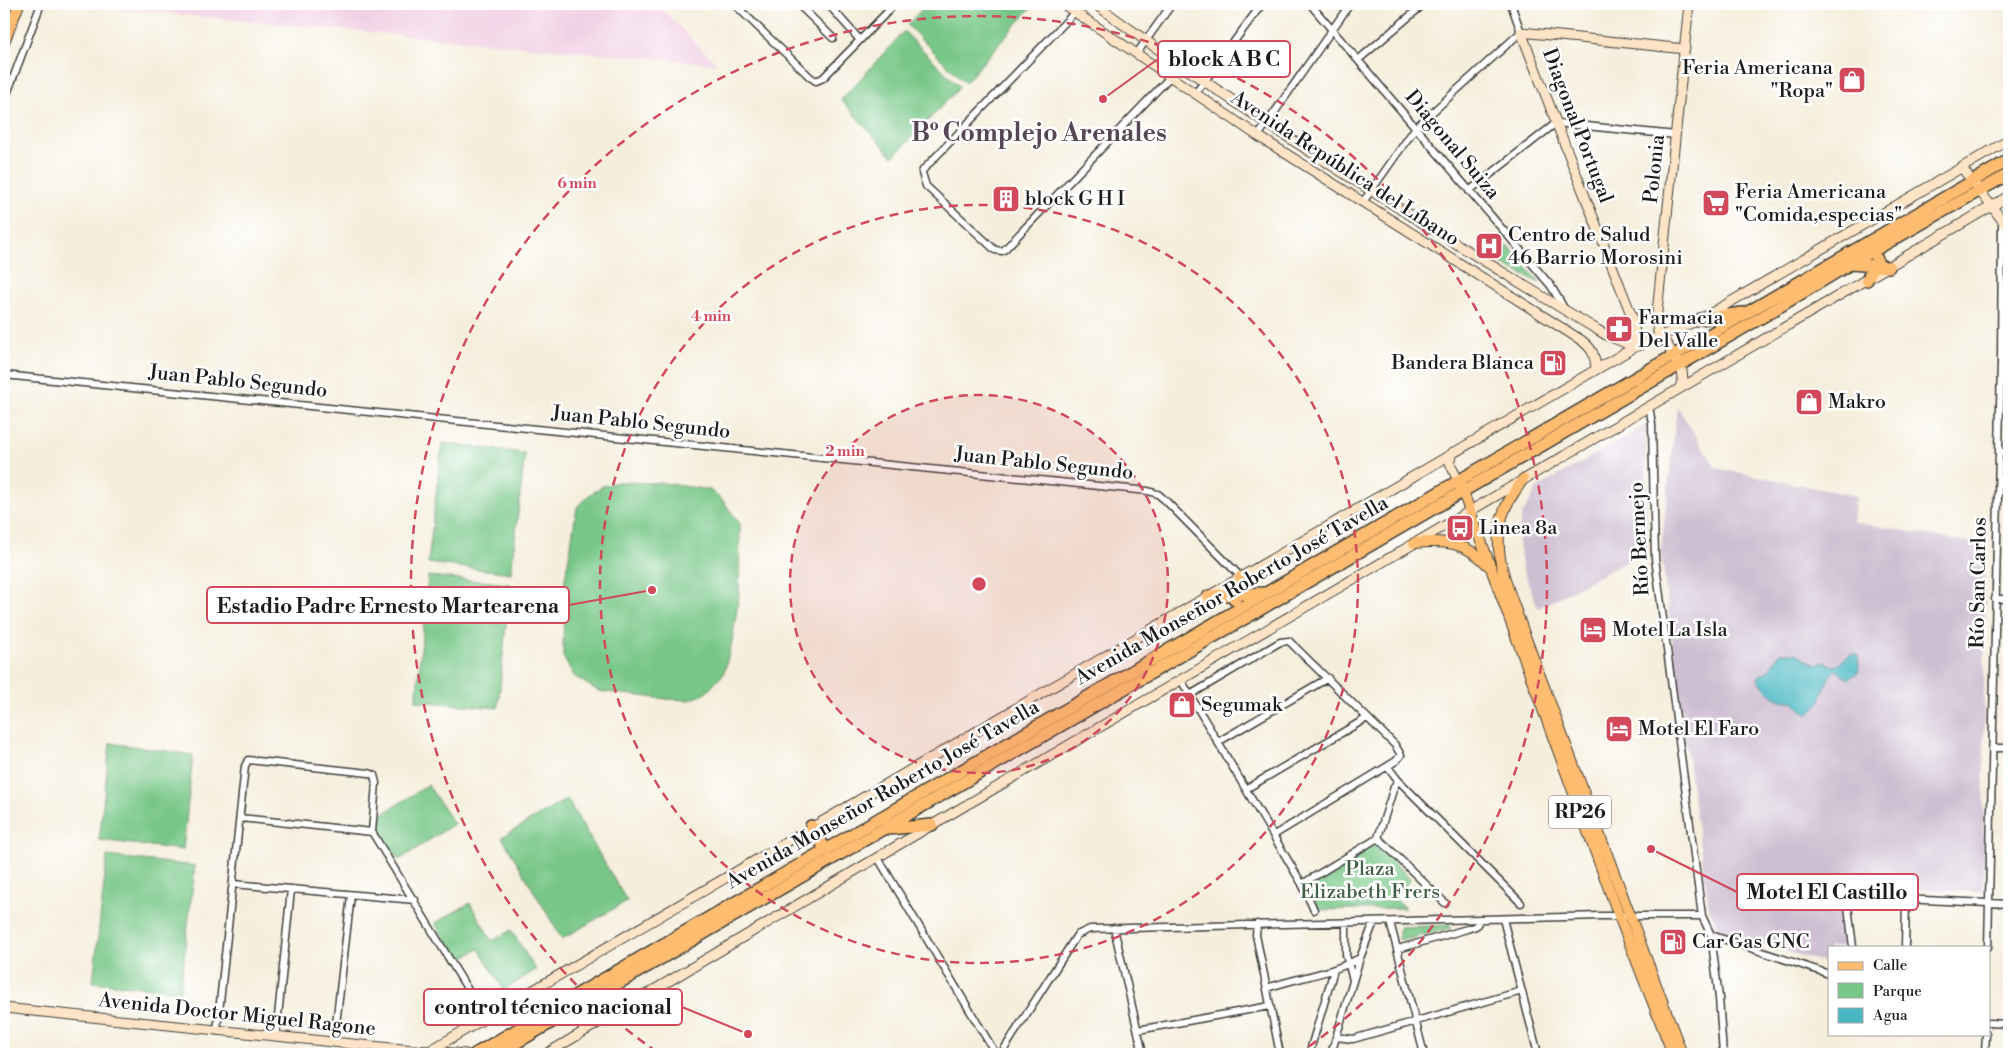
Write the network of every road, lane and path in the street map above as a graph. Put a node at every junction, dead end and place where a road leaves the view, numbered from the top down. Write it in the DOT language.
graph roads {
  1 [pos="19,4"];
  2 [pos="41,4"];
  3 [pos="734,4"];
  4 [pos="798,4"];
  5 [pos="828,4"];
  6 [pos="895,4"];
  7 [pos="1063,4"];
  8 [pos="1095,4"];
  9 [pos="1172,4"];
  10 [pos="1262,4"];
  11 [pos="1310,4"];
  12 [pos="1350,4"];
  13 [pos="1424,4"];
  14 [pos="1511,4"];
  15 [pos="1689,4"];
  16 [pos="1075,12"];
  17 [pos="1333,29"];
  18 [pos="1521,32"];
  19 [pos="833,38"];
  20 [pos="859,40"];
  21 [pos="1146,41"];
  22 [pos="4,42"];
  23 [pos="1685,48"];
  24 [pos="1137,53"];
  25 [pos="1358,60"];
  26 [pos="1170,78"];
  27 [pos="1205,81"];
  28 [pos="1195,94"];
  29 [pos="4,102"];
  30 [pos="1267,123"];
  31 [pos="1556,123"];
  32 [pos="1416,127"];
  33 [pos="1676,134"];
  34 [pos="1258,136"];
  35 [pos="2009,140"];
  36 [pos="2009,160"];
  37 [pos="1962,168"];
  38 [pos="2009,174"];
  39 [pos="1975,187"];
  40 [pos="1370,190"];
  41 [pos="1469,191"];
  42 [pos="2009,196"];
  43 [pos="1363,202"];
  44 [pos="1990,207"];
  45 [pos="2002,221"];
  46 [pos="2009,229"];
  47 [pos="1884,245"];
  48 [pos="1850,264"];
  49 [pos="1875,265"];
  50 [pos="1889,267"];
  51 [pos="1867,280"];
  52 [pos="1565,310"];
  53 [pos="1749,312"];
  54 [pos="1701,319"];
  55 [pos="1659,337"];
  56 [pos="1635,347"];
  57 [pos="1677,360"];
  58 [pos="2001,361"];
  59 [pos="2009,361"];
  60 [pos="1596,370"];
  61 [pos="4,374"];
  62 [pos="1679,389"];
  63 [pos="1649,406"];
  64 [pos="1453,452"];
  65 [pos="1998,452"];
  66 [pos="2009,452"];
  67 [pos="1523,479"];
  68 [pos="1460,486"];
  69 [pos="1470,510"];
  70 [pos="1414,543"];
  71 [pos="1491,568"];
  72 [pos="1241,577"];
  73 [pos="1266,593"];
  74 [pos="1236,595"];
  75 [pos="1209,596"];
  76 [pos="1995,599"];
  77 [pos="2009,599"];
  78 [pos="1232,613"];
  79 [pos="1328,678"];
  80 [pos="1181,680"];
  81 [pos="1190,695"];
  82 [pos="1367,718"];
  83 [pos="1218,742"];
  84 [pos="1992,748"];
  85 [pos="2009,748"];
  86 [pos="1388,766"];
  87 [pos="1398,780"];
  88 [pos="1246,788"];
  89 [pos="240,818"];
  90 [pos="932,825"];
  91 [pos="812,826"];
  92 [pos="885,829"];
  93 [pos="372,832"];
  94 [pos="1274,835"];
  95 [pos="1378,838"];
  96 [pos="826,850"];
  97 [pos="878,858"];
  98 [pos="233,884"];
  99 [pos="1302,884"];
  100 [pos="291,889"];
  101 [pos="351,895"];
  102 [pos="414,900"];
  103 [pos="1906,900"];
  104 [pos="1521,903"];
  105 [pos="1445,904"];
  106 [pos="1989,904"];
  107 [pos="2009,904"];
  108 [pos="1314,910"];
  109 [pos="1624,916"];
  110 [pos="1702,916"];
  111 [pos="1503,918"];
  112 [pos="1480,919"];
  113 [pos="1374,922"];
  114 [pos="1390,922"];
  115 [pos="1346,923"];
  116 [pos="1257,924"];
  117 [pos="1114,928"];
  118 [pos="1711,935"];
  119 [pos="1853,946"];
  120 [pos="1905,946"];
  121 [pos="1988,946"];
  122 [pos="1398,949"];
  123 [pos="1360,958"];
  124 [pos="1348,964"];
  125 [pos="1334,970"];
  126 [pos="1828,974"];
  127 [pos="1353,980"];
  128 [pos="1267,988"];
  129 [pos="1522,991"];
  130 [pos="1270,1006"];
  131 [pos="4,1008"];
  132 [pos="485,1018"];
  133 [pos="1416,1021"];
  134 [pos="1990,1023"];
  135 [pos="2009,1024"];
  136 [pos="1138,1030"];
  137 [pos="217,1031"];
  138 [pos="276,1036"];
  139 [pos="1986,1036"];
  140 [pos="1336,1038"];
  141 [pos="334,1042"];
  142 [pos="391,1048"];
  143 [pos="427,1053"];
  144 [pos="399,1054"];
  145 [pos="466,1054"];
  146 [pos="475,1054"];
  147 [pos="497,1054"];
  148 [pos="546,1054"];
  149 [pos="996,1054"];
  150 [pos="1000,1054"];
  151 [pos="1143,1054"];
  152 [pos="1280,1054"];
  153 [pos="1308,1054"];
  154 [pos="1331,1054"];
  155 [pos="1424,1054"];
  156 [pos="1538,1054"];
  157 [pos="1673,1054"];
  158 [pos="1682,1054"];
  159 [pos="1723,1054"];
  160 [pos="1985,1054"];
  1 -- 22 [label="main road"];
  2 -- 29 [label="street"];
  3 -- 20 [label="street"];
  4 -- 19 [label="street"];
  5 -- 20 [label="street"];
  6 -- 20 [label="street"];
  7 -- 16 [label="main road, Avenida República del Líbano"];
  8 -- 21 [label="main road, Avenida República del Líbano"];
  9 -- 21 [label="street"];
  10 -- 27 [label="street"];
  11 -- 17 [label="street, Diagonal Suiza"];
  12 -- 17 [label="street"];
  13 -- 25 [label="street"];
  14 -- 18 [label="street, Diagonal Portugal"];
  15 -- 23 [label="main road, Polonia"];
  16 -- 24 [label="main road, Avenida República del Líbano"];
  16 -- 26 [label="street"];
  17 -- 25 [label="street, Diagonal Suiza"];
  17 -- 30 [label="street"];
  18 -- 23 [label="main road"];
  18 -- 31 [label="main road, Diagonal Portugal"];
  18 -- 32 [label="street"];
  21 -- 24 [label="street"];
  21 -- 27 [label="main road, Avenida República del Líbano"];
  23 -- 33 [label="main road, Polonia"];
  24 -- 26 [label="main road, Avenida República del Líbano"];
  25 -- 32 [label="street, Diagonal Suiza"];
  26 -- 28 [label="main road, Avenida República del Líbano"];
  27 -- 28 [label="street"];
  27 -- 30 [label="main road, Avenida República del Líbano"];
  28 -- 34 [label="main road, Avenida República del Líbano"];
  30 -- 34 [label="street"];
  30 -- 40 [label="main road, Avenida República del Líbano"];
  31 -- 33 [label="street"];
  31 -- 41 [label="street"];
  31 -- 56 [label="main road, Diagonal Portugal"];
  32 -- 40 [label="street"];
  32 -- 41 [label="street, Diagonal Suiza"];
  33 -- 55 [label="main road, Polonia"];
  34 -- 43 [label="main road, Avenida República del Líbano"];
  35 -- 37 [label="main road"];
  36 -- 39 [label="highway, Avenida Monseñor Roberto José Tavella"];
  37 -- 39 [label="main road"];
  37 -- 54 [label="main road"];
  38 -- 39 [label="highway, Avenida Monseñor Roberto José Tavella"];
  39 -- 44 [label="main road"];
  39 -- 47 [label="highway, Avenida Monseñor Roberto José Tavella"];
  39 -- 53 [label="highway, Avenida Monseñor Roberto José Tavella"];
  40 -- 43 [label="street"];
  40 -- 52 [label="main road, Avenida República del Líbano"];
  41 -- 52 [label="street, Diagonal Suiza"];
  42 -- 44 [label="main road"];
  43 -- 60 [label="main road, Avenida República del Líbano"];
  44 -- 45 [label="main road"];
  44 -- 50 [label="main road"];
  45 -- 46 [label="main road"];
  45 -- 58 [label="street, Río San Carlos"];
  47 -- 48 [label="highway, Avenida Monseñor Roberto José Tavella"];
  47 -- 49 [label="highway"];
  48 -- 49 [label="highway"];
  48 -- 57 [label="highway, Avenida Monseñor Roberto José Tavella"];
  49 -- 50 [label="highway"];
  49 -- 51 [label="highway"];
  50 -- 51 [label="main road"];
  51 -- 62 [label="main road"];
  52 -- 56 [label="main road, Avenida República del Líbano"];
  53 -- 54 [label="highway"];
  53 -- 57 [label="highway, Avenida Monseñor Roberto José Tavella"];
  54 -- 55 [label="main road"];
  55 -- 56 [label="main road"];
  55 -- 57 [label="main road"];
  56 -- 60 [label="main road"];
  57 -- 62 [label="main road"];
  57 -- 68 [label="highway, Avenida Monseñor Roberto José Tavella"];
  58 -- 59 [label="street"];
  58 -- 65 [label="street, Río San Carlos"];
  60 -- 64 [label="main road"];
  61 -- 72 [label="street, Juan Pablo Segundo"];
  62 -- 63 [label="main road"];
  63 -- 67 [label="main road"];
  63 -- 110 [label="street, Río Bermejo"];
  64 -- 68 [label="main road, RP26"];
  64 -- 72 [label="main road"];
  65 -- 66 [label="street"];
  65 -- 76 [label="street, Río San Carlos"];
  67 -- 69 [label="main road"];
  67 -- 109 [label="main road, RP26"];
  68 -- 69 [label="main road, RP26"];
  68 -- 73 [label="highway, Avenida Monseñor Roberto José Tavella"];
  68 -- 92 [label="highway, Avenida Monseñor Roberto José Tavella"];
  69 -- 70 [label="main road"];
  69 -- 71 [label="main road, RP26"];
  70 -- 71 [label="main road"];
  70 -- 80 [label="main road"];
  71 -- 109 [label="main road, RP26"];
  72 -- 74 [label="highway"];
  72 -- 75 [label="main road"];
  73 -- 74 [label="highway"];
  73 -- 78 [label="highway, Avenida Monseñor Roberto José Tavella"];
  74 -- 75 [label="highway"];
  74 -- 78 [label="highway"];
  75 -- 91 [label="main road"];
  76 -- 77 [label="street"];
  76 -- 84 [label="street, Río San Carlos"];
  78 -- 96 [label="highway, Avenida Monseñor Roberto José Tavella"];
  79 -- 81 [label="street"];
  79 -- 82 [label="street"];
  79 -- 83 [label="street"];
  80 -- 81 [label="street"];
  80 -- 90 [label="main road"];
  81 -- 83 [label="street"];
  82 -- 86 [label="street"];
  82 -- 88 [label="street"];
  83 -- 88 [label="street"];
  84 -- 85 [label="street"];
  84 -- 106 [label="street, Río San Carlos"];
  86 -- 87 [label="street"];
  86 -- 94 [label="street"];
  87 -- 95 [label="street"];
  87 -- 104 [label="street"];
  88 -- 94 [label="street"];
  89 -- 93 [label="street"];
  89 -- 93 [label="street"];
  89 -- 98 [label="street"];
  90 -- 92 [label="highway"];
  90 -- 97 [label="main road"];
  91 -- 96 [label="highway"];
  91 -- 132 [label="main road"];
  92 -- 147 [label="highway, Avenida Monseñor Roberto José Tavella"];
  93 -- 102 [label="street"];
  94 -- 99 [label="street"];
  95 -- 99 [label="street"];
  95 -- 105 [label="street"];
  96 -- 146 [label="highway, Avenida Monseñor Roberto José Tavella"];
  97 -- 148 [label="main road"];
  97 -- 149 [label="street"];
  98 -- 100 [label="street"];
  98 -- 137 [label="street"];
  99 -- 108 [label="street"];
  100 -- 101 [label="street"];
  100 -- 138 [label="street"];
  101 -- 102 [label="street"];
  101 -- 141 [label="street"];
  102 -- 132 [label="street"];
  103 -- 106 [label="street"];
  103 -- 119 [label="street"];
  103 -- 120 [label="street"];
  106 -- 107 [label="street"];
  106 -- 121 [label="street, Río San Carlos"];
  109 -- 110 [label="street"];
  109 -- 111 [label="street"];
  109 -- 157 [label="main road, RP26"];
  109 -- 158 [label="main road, RP26"];
  110 -- 118 [label="street, Río Bermejo"];
  111 -- 112 [label="street"];
  111 -- 129 [label="street"];
  112 -- 114 [label="street"];
  112 -- 122 [label="street"];
  113 -- 114 [label="street"];
  113 -- 115 [label="street"];
  113 -- 123 [label="street"];
  114 -- 122 [label="street"];
  115 -- 116 [label="street"];
  115 -- 124 [label="street"];
  116 -- 117 [label="street"];
  116 -- 128 [label="street"];
  117 -- 136 [label="street"];
  117 -- 150 [label="street"];
  118 -- 126 [label="street"];
  118 -- 159 [label="street, Río Bermejo"];
  122 -- 133 [label="street"];
  123 -- 124 [label="street"];
  123 -- 127 [label="street"];
  124 -- 125 [label="street"];
  124 -- 127 [label="street"];
  125 -- 128 [label="street"];
  125 -- 153 [label="street"];
  127 -- 140 [label="street"];
  128 -- 130 [label="street"];
  129 -- 133 [label="street"];
  129 -- 156 [label="street"];
  130 -- 136 [label="street"];
  130 -- 152 [label="street"];
  131 -- 137 [label="main road, Avenida Doctor Miguel Ragone"];
  132 -- 143 [label="main road"];
  133 -- 140 [label="street"];
  133 -- 155 [label="street"];
  134 -- 135 [label="street"];
  136 -- 151 [label="street"];
  137 -- 138 [label="main road, Avenida Doctor Miguel Ragone"];
  138 -- 141 [label="main road, Avenida Doctor Miguel Ragone"];
  139 -- 160 [label="street"];
  140 -- 154 [label="street"];
  141 -- 142 [label="main road, Avenida Doctor Miguel Ragone"];
  142 -- 143 [label="main road, Avenida Doctor Miguel Ragone"];
  142 -- 144 [label="main road"];
  143 -- 145 [label="main road, Avenida Doctor Miguel Ragone"];
}
